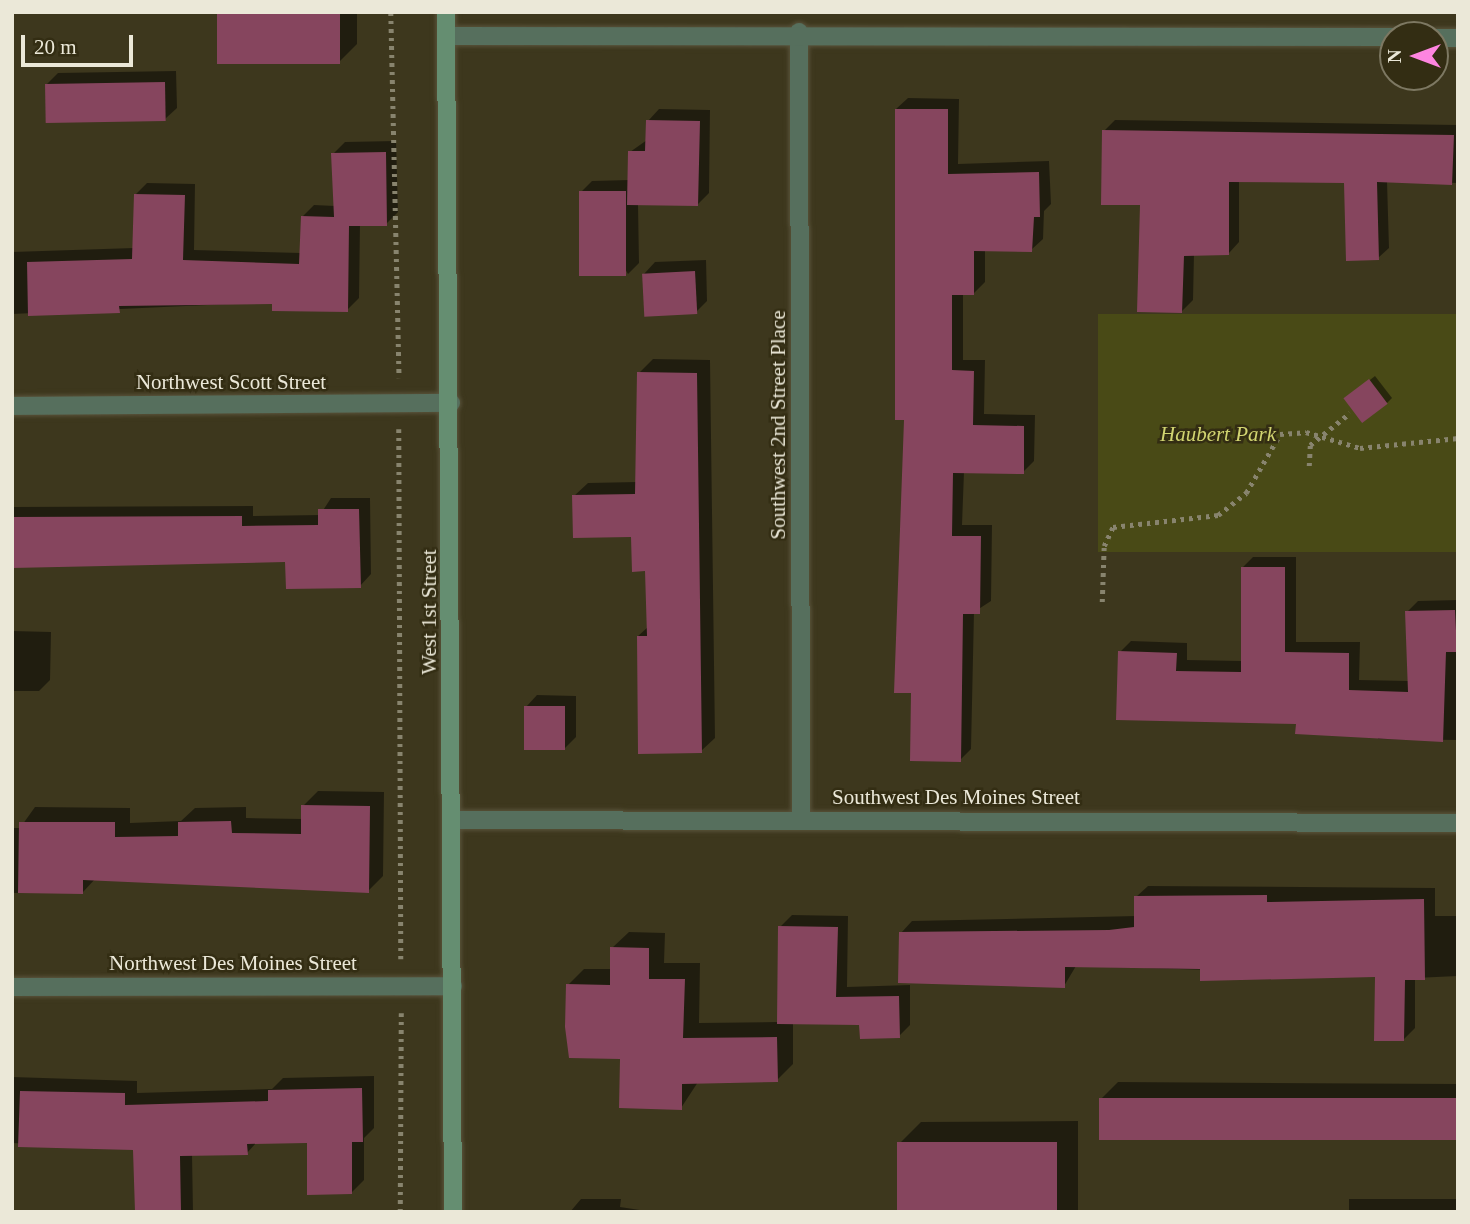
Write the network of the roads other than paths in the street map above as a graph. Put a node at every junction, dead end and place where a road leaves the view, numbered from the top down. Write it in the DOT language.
graph roads {
  1 [pos="446,12"];
  2 [pos="799,32"];
  3 [pos="447,36"];
  4 [pos="1379,37"];
  5 [pos="451,403"];
  6 [pos="12,406"];
  7 [pos="801,818"];
  8 [pos="453,820"];
  9 [pos="1458,823"];
  10 [pos="453,986"];
  11 [pos="12,987"];
  12 [pos="453,1212"];
  1 -- 3 [label="main road, West 1st Street"];
  2 -- 3 [label="street"];
  2 -- 4 [label="street"];
  2 -- 7 [label="street, Southwest 2nd Street Place"];
  3 -- 5 [label="main road, West 1st Street"];
  5 -- 6 [label="street, Northwest Scott Street"];
  5 -- 8 [label="main road, West 1st Street"];
  7 -- 8 [label="street, Southwest Des Moines Street"];
  7 -- 9 [label="street, Southwest Des Moines Street"];
  8 -- 10 [label="main road, West 1st Street"];
  10 -- 11 [label="street, Northwest Des Moines Street"];
  10 -- 12 [label="main road, West 1st Street"];
}
